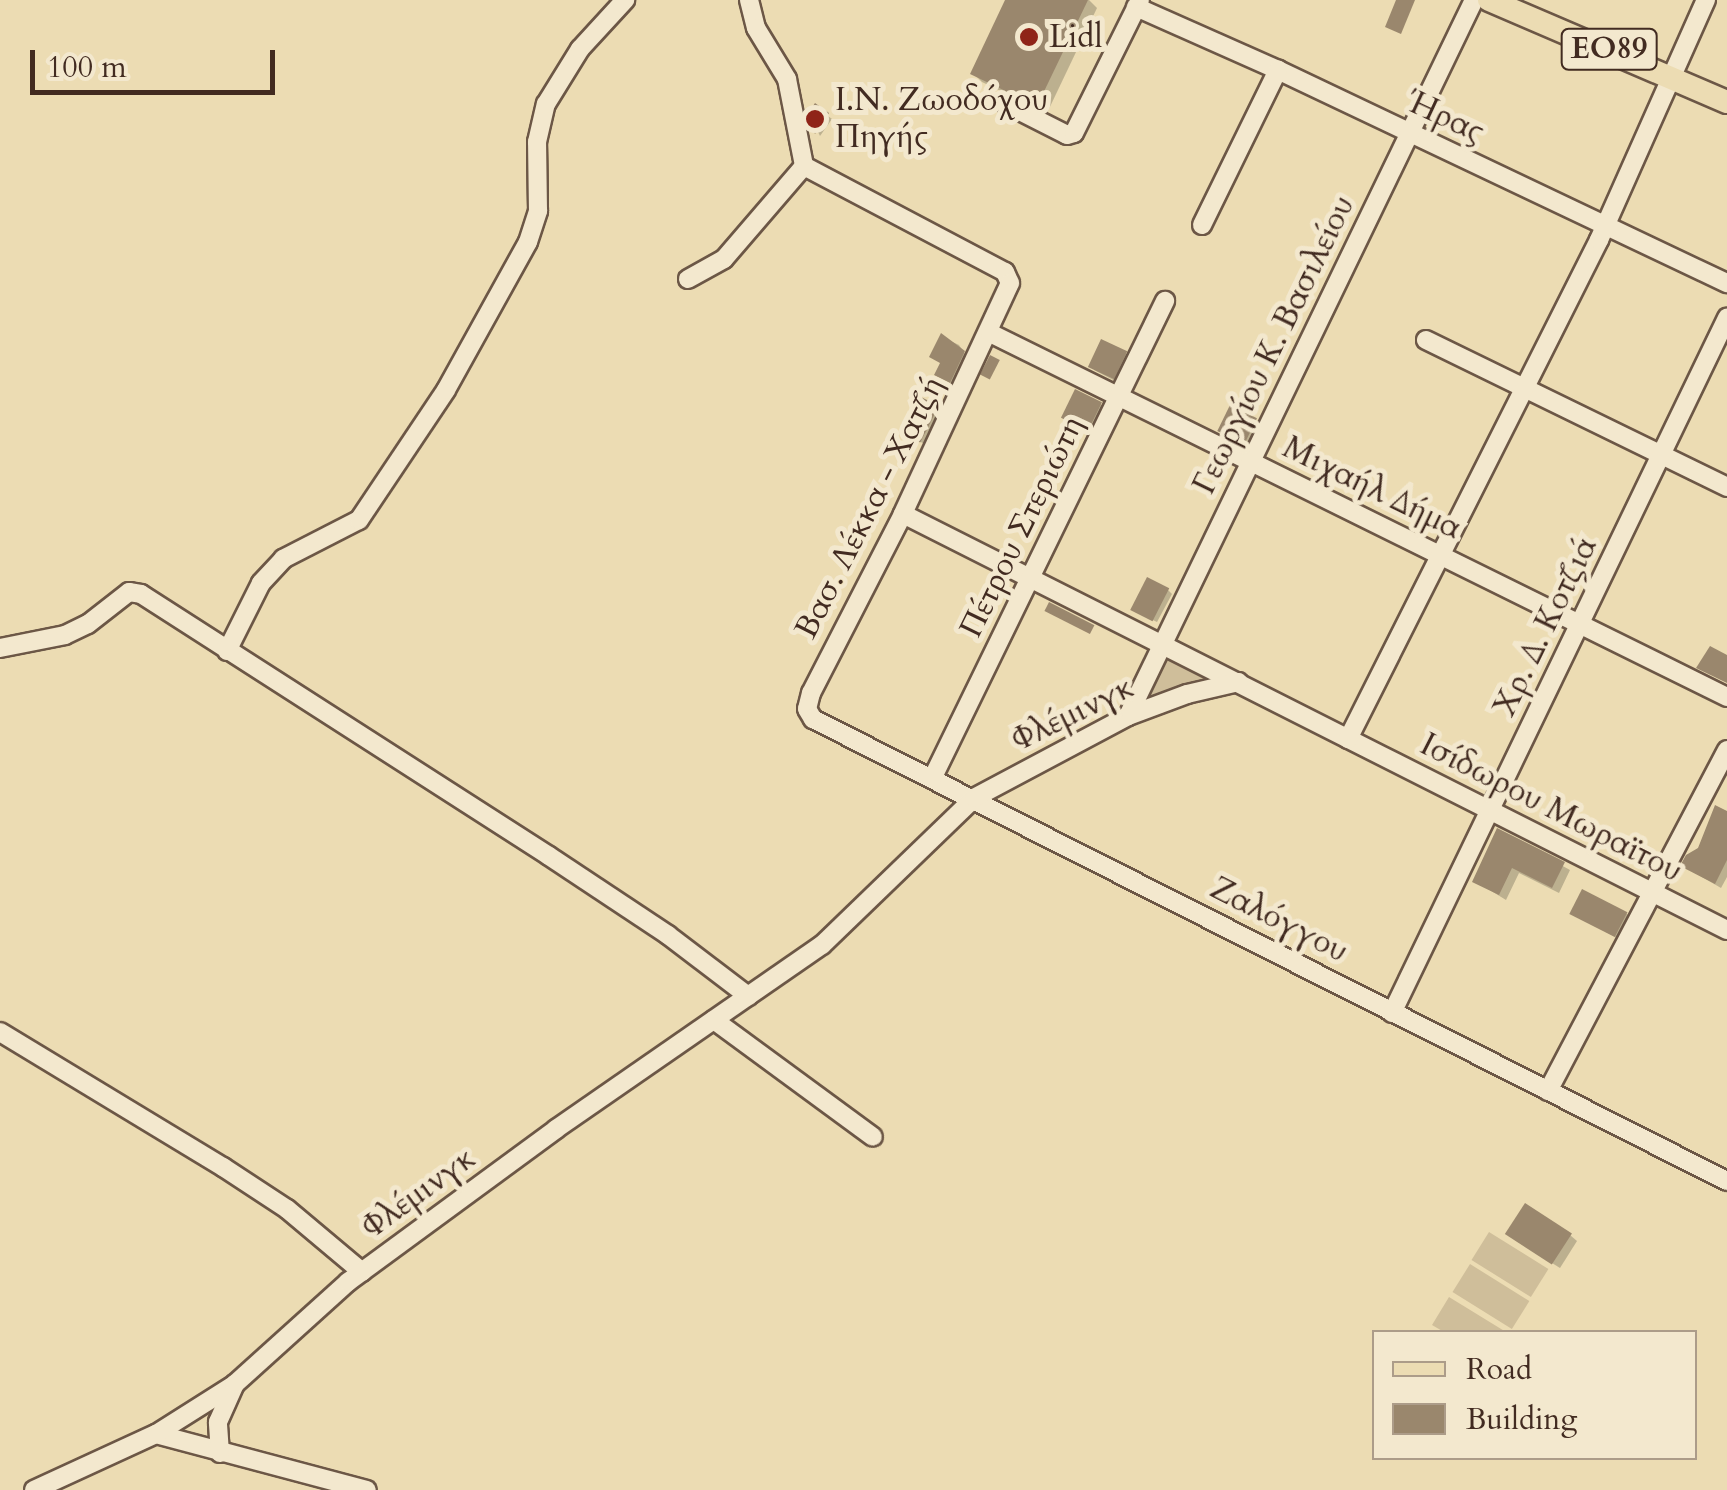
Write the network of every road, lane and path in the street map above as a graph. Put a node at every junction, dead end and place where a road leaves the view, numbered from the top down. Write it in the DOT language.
graph roads {
  1 [pos="625,0"];
  2 [pos="749,0"];
  3 [pos="1474,0"];
  4 [pos="1489,0"];
  5 [pos="1706,0"];
  6 [pos="1138,4"];
  7 [pos="1278,70"];
  8 [pos="1669,76"];
  9 [pos="1727,102"];
  10 [pos="1006,104"];
  11 [pos="1409,134"];
  12 [pos="804,166"];
  13 [pos="1606,224"];
  14 [pos="1202,225"];
  15 [pos="688,279"];
  16 [pos="1727,283"];
  17 [pos="1165,301"];
  18 [pos="1727,318"];
  19 [pos="990,334"];
  20 [pos="1426,340"];
  21 [pos="1524,389"];
  22 [pos="1118,398"];
  23 [pos="1661,454"];
  24 [pos="1251,462"];
  25 [pos="1727,486"];
  26 [pos="903,514"];
  27 [pos="1440,555"];
  28 [pos="1030,580"];
  29 [pos="1582,624"];
  30 [pos="1162,646"];
  31 [pos="0,648"];
  32 [pos="226,651"];
  33 [pos="1239,682"];
  34 [pos="1727,698"];
  35 [pos="807,709"];
  36 [pos="1128,716"];
  37 [pos="1348,738"];
  38 [pos="1727,750"];
  39 [pos="932,778"];
  40 [pos="974,798"];
  41 [pos="1490,812"];
  42 [pos="1652,892"];
  43 [pos="1727,930"];
  44 [pos="748,996"];
  45 [pos="1392,1012"];
  46 [pos="714,1020"];
  47 [pos="0,1032"];
  48 [pos="1548,1091"];
  49 [pos="873,1138"];
  50 [pos="1724,1174"];
  51 [pos="362,1272"];
  52 [pos="235,1384"];
  53 [pos="156,1434"];
  54 [pos="220,1453"];
  55 [pos="333,1484"];
  56 [pos="34,1490"];
  57 [pos="367,1490"];
  1 -- 32 [label="street"];
  2 -- 12 [label="street"];
  3 -- 11 [label="street, Γεωργίου Κ. Βασιλείου"];
  4 -- 8 [label="main road, ΕΟ89"];
  5 -- 8 [label="street"];
  6 -- 7 [label="street, Ήρας"];
  6 -- 10 [label="street"];
  7 -- 11 [label="street, Ήρας"];
  7 -- 14 [label="street"];
  8 -- 9 [label="main road, ΕΟ89"];
  8 -- 13 [label="street"];
  11 -- 13 [label="street, Ήρας"];
  11 -- 24 [label="street, Γεωργίου Κ. Βασιλείου"];
  12 -- 15 [label="street"];
  12 -- 19 [label="street, Βασ. Λέκκα - Χατζή"];
  13 -- 16 [label="street, Ήρας"];
  13 -- 21 [label="street"];
  17 -- 22 [label="street, Πέτρου Στεριώτη"];
  18 -- 23 [label="street, Χρ. Δ. Κοτζιά"];
  19 -- 22 [label="street, Μιχαήλ Δήμα"];
  19 -- 26 [label="street, Βασ. Λέκκα - Χατζή"];
  20 -- 21 [label="street"];
  21 -- 23 [label="street"];
  21 -- 27 [label="street"];
  22 -- 24 [label="street, Μιχαήλ Δήμα"];
  22 -- 28 [label="street, Πέτρου Στεριώτη"];
  23 -- 25 [label="street"];
  23 -- 29 [label="street, Χρ. Δ. Κοτζιά"];
  24 -- 27 [label="street, Μιχαήλ Δήμα"];
  24 -- 30 [label="street, Γεωργίου Κ. Βασιλείου"];
  26 -- 28 [label="street"];
  26 -- 35 [label="street, Βασ. Λέκκα - Χατζή"];
  27 -- 29 [label="street, Μιχαήλ Δήμα"];
  27 -- 37 [label="street"];
  28 -- 30 [label="street"];
  28 -- 39 [label="street, Πέτρου Στεριώτη"];
  29 -- 34 [label="street, Μιχαήλ Δήμα"];
  29 -- 41 [label="street, Χρ. Δ. Κοτζιά"];
  30 -- 33 [label="street"];
  30 -- 36 [label="street, Γεωργίου Κ. Βασιλείου"];
  31 -- 32 [label="street"];
  32 -- 44 [label="street"];
  33 -- 36 [label="street, Φλέμινγκ"];
  33 -- 37 [label="street"];
  35 -- 39 [label="street, Ζαλόγγου"];
  36 -- 40 [label="street, Φλέμινγκ"];
  37 -- 41 [label="street, Ισίδωρου Μωραϊτου"];
  38 -- 42 [label="street"];
  39 -- 40 [label="street, Ζαλόγγου"];
  40 -- 44 [label="street, Φλέμινγκ"];
  40 -- 45 [label="street, Ζαλόγγου"];
  41 -- 42 [label="street, Ισίδωρου Μωραϊτου"];
  41 -- 45 [label="street, Χρ. Δ. Κοτζιά"];
  42 -- 43 [label="street, Ισίδωρου Μωραϊτου"];
  42 -- 48 [label="street"];
  44 -- 46 [label="street, Φλέμινγκ"];
  45 -- 48 [label="street, Ζαλόγγου"];
  46 -- 49 [label="street"];
  46 -- 51 [label="street, Φλέμινγκ"];
  47 -- 51 [label="street"];
  48 -- 50 [label="street, Ζαλόγγου"];
  51 -- 52 [label="street, Φλέμινγκ"];
  52 -- 53 [label="street, Φλέμινγκ"];
  52 -- 54 [label="street"];
  53 -- 54 [label="street"];
  53 -- 56 [label="street, Φλέμινγκ"];
  54 -- 55 [label="street"];
  55 -- 57 [label="street"];
}
